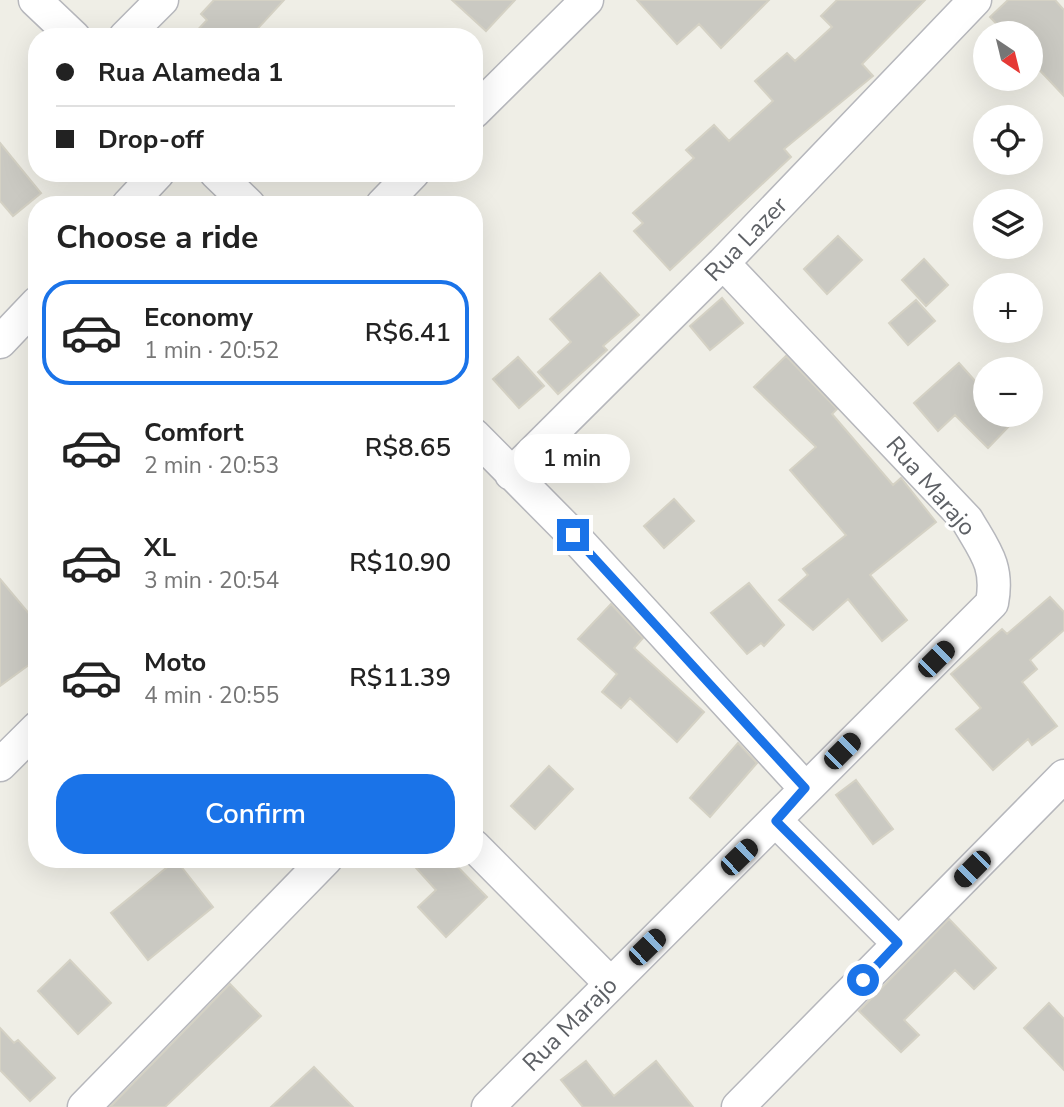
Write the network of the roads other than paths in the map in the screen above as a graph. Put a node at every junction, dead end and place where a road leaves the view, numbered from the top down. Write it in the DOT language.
graph roads {
  1 [pos="35,0"];
  2 [pos="162,0"];
  3 [pos="586,0"];
  4 [pos="975,0"];
  5 [pos="65,28"];
  6 [pos="134,28"];
  7 [pos="483,103"];
  8 [pos="150,182"];
  9 [pos="225,182"];
  10 [pos="404,182"];
  11 [pos="136,196"];
  12 [pos="240,196"];
  13 [pos="391,196"];
  14 [pos="723,263"];
  15 [pos="28,312"];
  16 [pos="0,342"];
  17 [pos="483,444"];
  18 [pos="511,474"];
  19 [pos="28,737"];
  20 [pos="0,765"];
  21 [pos="1064,776"];
  22 [pos="805,788"];
  23 [pos="776,821"];
  24 [pos="483,855"];
  25 [pos="317,868"];
  26 [pos="898,943"];
  27 [pos="610,983"];
  28 [pos="84,1107"];
  29 [pos="488,1107"];
  30 [pos="738,1107"];
  1 -- 5 [label="street"];
  2 -- 6 [label="street"];
  3 -- 7 [label="street"];
  4 -- 14 [label="street, Rua Lazer"];
  8 -- 11 [label="street"];
  9 -- 12 [label="street"];
  10 -- 13 [label="street"];
  14 -- 18 [label="street, Rua Lazer"];
  14 -- 22 [label="street, Rua Marajo"];
  15 -- 16 [label="street"];
  17 -- 18 [label="street"];
  18 -- 22 [label="street"];
  19 -- 20 [label="street"];
  21 -- 26 [label="street"];
  22 -- 23 [label="street, Rua Marajo"];
  23 -- 26 [label="street"];
  23 -- 27 [label="street, Rua Marajo"];
  24 -- 27 [label="street"];
  25 -- 28 [label="street"];
  26 -- 30 [label="street"];
  27 -- 29 [label="street, Rua Marajo"];
}
